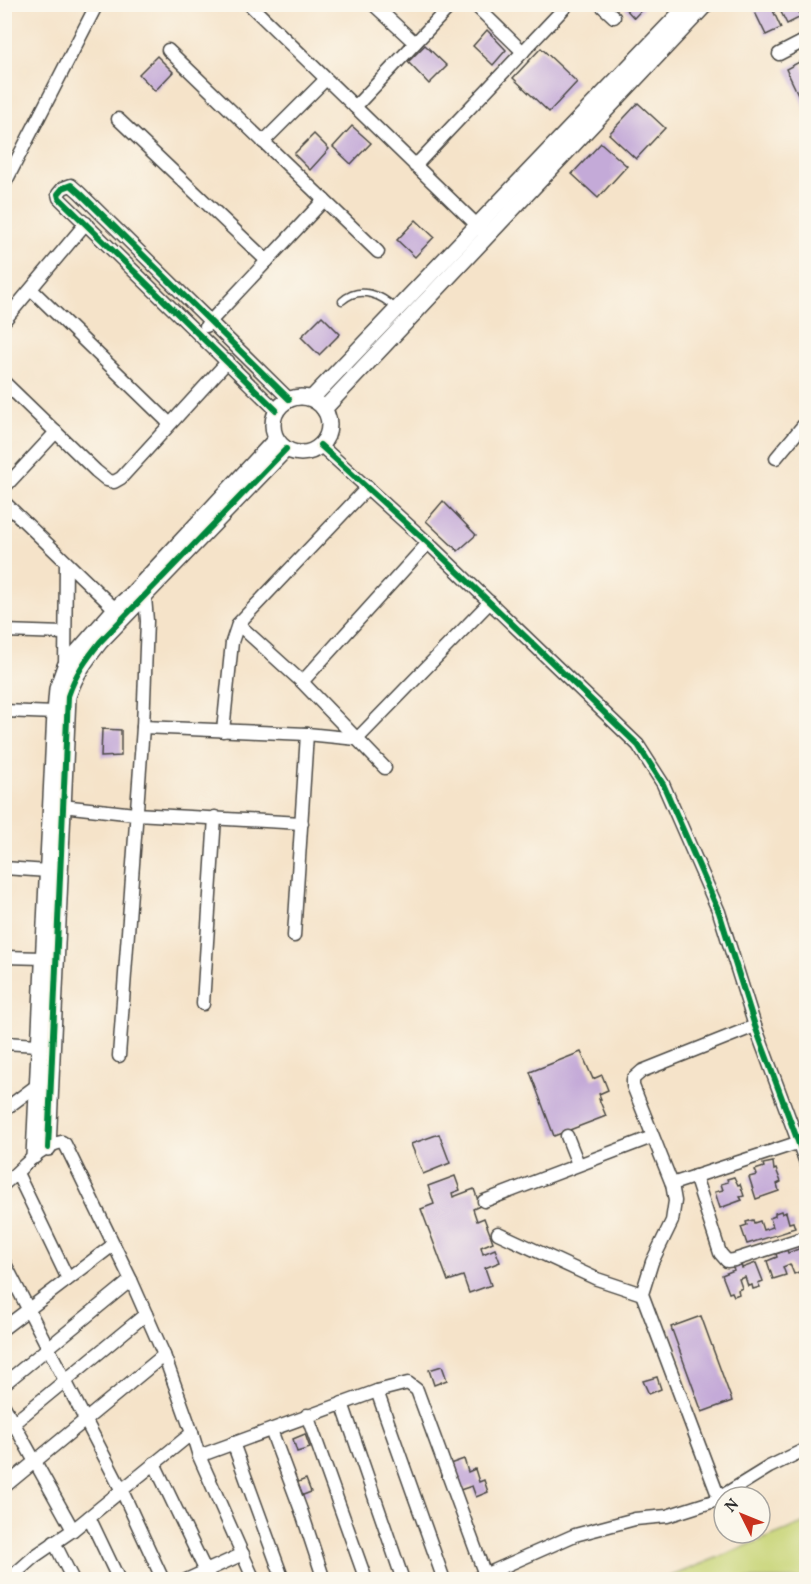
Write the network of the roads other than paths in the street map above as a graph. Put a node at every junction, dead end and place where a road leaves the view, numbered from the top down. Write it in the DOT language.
graph roads {
  1 [pos="97,4"];
  2 [pos="249,4"];
  3 [pos="373,4"];
  4 [pos="452,4"];
  5 [pos="474,4"];
  6 [pos="568,4"];
  7 [pos="600,4"];
  8 [pos="689,4"];
  9 [pos="706,4"];
  10 [pos="614,17"];
  11 [pos="807,40"];
  12 [pos="415,43"];
  13 [pos="168,50"];
  14 [pos="524,52"];
  15 [pos="779,54"];
  16 [pos="630,75"];
  17 [pos="326,79"];
  18 [pos="355,107"];
  19 [pos="118,119"];
  20 [pos="263,142"];
  21 [pos="416,166"];
  22 [pos="4,185"];
  23 [pos="324,200"];
  24 [pos="86,223"];
  25 [pos="483,230"];
  26 [pos="378,252"];
  27 [pos="267,261"];
  28 [pos="32,290"];
  29 [pos="342,301"];
  30 [pos="397,310"];
  31 [pos="4,321"];
  32 [pos="211,321"];
  33 [pos="199,333"];
  34 [pos="228,361"];
  35 [pos="4,382"];
  36 [pos="312,398"];
  37 [pos="290,399"];
  38 [pos="324,409"];
  39 [pos="276,410"];
  40 [pos="807,422"];
  41 [pos="169,423"];
  42 [pos="56,432"];
  43 [pos="281,444"];
  44 [pos="320,445"];
  45 [pos="776,458"];
  46 [pos="368,487"];
  47 [pos="4,488"];
  48 [pos="4,502"];
  49 [pos="428,543"];
  50 [pos="66,562"];
  51 [pos="145,597"];
  52 [pos="490,602"];
  53 [pos="115,609"];
  54 [pos="238,624"];
  55 [pos="4,630"];
  56 [pos="63,633"];
  57 [pos="71,670"];
  58 [pos="302,682"];
  59 [pos="4,711"];
  60 [pos="55,713"];
  61 [pos="143,727"];
  62 [pos="223,730"];
  63 [pos="307,734"];
  64 [pos="357,739"];
  65 [pos="385,768"];
  66 [pos="62,806"];
  67 [pos="135,814"];
  68 [pos="215,818"];
  69 [pos="302,823"];
  70 [pos="4,868"];
  71 [pos="48,871"];
  72 [pos="294,936"];
  73 [pos="4,957"];
  74 [pos="43,958"];
  75 [pos="204,1004"];
  76 [pos="755,1026"];
  77 [pos="4,1043"];
  78 [pos="38,1045"];
  79 [pos="118,1056"];
  80 [pos="43,1084"];
  81 [pos="4,1110"];
  82 [pos="567,1136"];
  83 [pos="652,1137"];
  84 [pos="800,1142"];
  85 [pos="48,1148"];
  86 [pos="34,1156"];
  87 [pos="807,1163"];
  88 [pos="578,1164"];
  89 [pos="17,1173"];
  90 [pos="694,1176"];
  91 [pos="4,1184"];
  92 [pos="672,1184"];
  93 [pos="484,1201"];
  94 [pos="498,1233"];
  95 [pos="807,1237"];
  96 [pos="113,1245"];
  97 [pos="4,1262"];
  98 [pos="68,1279"];
  99 [pos="131,1280"];
  100 [pos="642,1294"];
  101 [pos="29,1308"];
  102 [pos="146,1314"];
  103 [pos="4,1328"];
  104 [pos="50,1347"];
  105 [pos="164,1355"];
  106 [pos="66,1379"];
  107 [pos="4,1384"];
  108 [pos="377,1391"];
  109 [pos="342,1403"];
  110 [pos="4,1406"];
  111 [pos="307,1415"];
  112 [pos="86,1420"];
  113 [pos="9,1427"];
  114 [pos="271,1430"];
  115 [pos="192,1432"];
  116 [pos="233,1443"];
  117 [pos="807,1449"];
  118 [pos="199,1456"];
  119 [pos="35,1463"];
  120 [pos="154,1463"];
  121 [pos="714,1485"];
  122 [pos="740,1485"];
  123 [pos="4,1487"];
  124 [pos="122,1491"];
  125 [pos="712,1501"];
  126 [pos="89,1517"];
  127 [pos="73,1530"];
  128 [pos="54,1542"];
  129 [pos="243,1554"];
  130 [pos="4,1566"];
  131 [pos="208,1575"];
  132 [pos="479,1577"];
  133 [pos="9,1579"];
  134 [pos="73,1580"];
  135 [pos="119,1580"];
  136 [pos="163,1580"];
  137 [pos="186,1580"];
  138 [pos="254,1580"];
  139 [pos="283,1580"];
  140 [pos="324,1580"];
  141 [pos="366,1580"];
  142 [pos="403,1580"];
  143 [pos="444,1580"];
  1 -- 22 [label="street"];
  2 -- 17 [label="street"];
  3 -- 12 [label="street"];
  4 -- 12 [label="street"];
  5 -- 14 [label="street"];
  6 -- 14 [label="street"];
  7 -- 10 [label="street"];
  8 -- 16 [label="street"];
  9 -- 16 [label="street"];
  11 -- 15 [label="street"];
  12 -- 18 [label="street"];
  13 -- 20 [label="street"];
  14 -- 21 [label="street"];
  16 -- 25 [label="street"];
  17 -- 18 [label="street"];
  17 -- 20 [label="street"];
  18 -- 21 [label="street"];
  19 -- 27 [label="street"];
  20 -- 23 [label="street"];
  21 -- 25 [label="street"];
  23 -- 26 [label="street"];
  23 -- 27 [label="street"];
  24 -- 28 [label="street"];
  24 -- 32 [label="street"];
  24 -- 33 [label="street"];
  25 -- 30 [label="street"];
  25 -- 38 [label="street"];
  27 -- 32 [label="street"];
  28 -- 31 [label="street"];
  28 -- 41 [label="street"];
  29 -- 30 [label="lane"];
  30 -- 36 [label="street"];
  32 -- 33 [label="street"];
  32 -- 37 [label="street"];
  33 -- 34 [label="street"];
  34 -- 39 [label="street"];
  34 -- 41 [label="street"];
  35 -- 42 [label="street"];
  36 -- 37 [label="street"];
  36 -- 38 [label="street"];
  37 -- 39 [label="street"];
  38 -- 44 [label="street"];
  39 -- 43 [label="street"];
  40 -- 45 [label="street"];
  41 -- 42 [label="street"];
  42 -- 47 [label="street"];
  43 -- 44 [label="street"];
  43 -- 51 [label="street"];
  43 -- 53 [label="street"];
  44 -- 46 [label="street"];
  46 -- 49 [label="street"];
  46 -- 54 [label="street"];
  48 -- 50 [label="street"];
  49 -- 52 [label="street"];
  49 -- 58 [label="street"];
  50 -- 53 [label="street"];
  50 -- 56 [label="street"];
  51 -- 57 [label="street"];
  51 -- 61 [label="street"];
  52 -- 64 [label="street"];
  52 -- 76 [label="street"];
  53 -- 57 [label="street"];
  54 -- 58 [label="street"];
  54 -- 62 [label="street"];
  55 -- 56 [label="street"];
  56 -- 57 [label="street"];
  57 -- 60 [label="street"];
  57 -- 66 [label="street"];
  58 -- 64 [label="street"];
  59 -- 60 [label="street"];
  60 -- 71 [label="street"];
  61 -- 62 [label="street"];
  61 -- 67 [label="street"];
  62 -- 63 [label="street"];
  63 -- 64 [label="street"];
  63 -- 69 [label="street"];
  64 -- 65 [label="street"];
  66 -- 67 [label="street"];
  66 -- 80 [label="street"];
  67 -- 68 [label="street"];
  67 -- 79 [label="street"];
  68 -- 69 [label="street"];
  68 -- 75 [label="street"];
  69 -- 72 [label="street"];
  70 -- 71 [label="street"];
  71 -- 74 [label="street"];
  73 -- 74 [label="street"];
  74 -- 78 [label="street"];
  76 -- 83 [label="street"];
  76 -- 84 [label="street"];
  77 -- 78 [label="street"];
  78 -- 80 [label="street"];
  80 -- 81 [label="street"];
  80 -- 85 [label="street"];
  80 -- 86 [label="street"];
  82 -- 88 [label="street"];
  83 -- 88 [label="street"];
  83 -- 92 [label="street"];
  84 -- 87 [label="street"];
  84 -- 90 [label="street"];
  85 -- 86 [label="street"];
  85 -- 96 [label="street"];
  86 -- 89 [label="street"];
  88 -- 93 [label="street"];
  89 -- 91 [label="street"];
  89 -- 98 [label="street"];
  90 -- 92 [label="street"];
  90 -- 95 [label="street"];
  92 -- 100 [label="street"];
  94 -- 100 [label="street"];
  96 -- 98 [label="street"];
  96 -- 99 [label="street"];
  97 -- 101 [label="street"];
  98 -- 101 [label="street"];
  99 -- 102 [label="street"];
  99 -- 104 [label="street"];
  100 -- 121 [label="street"];
  101 -- 103 [label="street"];
  101 -- 104 [label="street"];
  102 -- 105 [label="street"];
  102 -- 106 [label="street"];
  104 -- 106 [label="street"];
  104 -- 107 [label="street"];
  105 -- 112 [label="street"];
  105 -- 115 [label="street"];
  106 -- 112 [label="street"];
  106 -- 113 [label="street"];
  108 -- 109 [label="street"];
  108 -- 132 [label="street"];
  108 -- 143 [label="street"];
  109 -- 111 [label="street"];
  109 -- 142 [label="street"];
  110 -- 113 [label="street"];
  111 -- 114 [label="street"];
  111 -- 141 [label="street"];
  112 -- 119 [label="street"];
  112 -- 124 [label="street"];
  113 -- 119 [label="street"];
  114 -- 116 [label="street"];
  114 -- 140 [label="street"];
  115 -- 118 [label="street"];
  115 -- 120 [label="street"];
  116 -- 118 [label="street"];
  116 -- 139 [label="street"];
  117 -- 122 [label="street"];
  118 -- 129 [label="street"];
  119 -- 123 [label="street"];
  119 -- 127 [label="street"];
  120 -- 124 [label="street"];
  120 -- 131 [label="street"];
  124 -- 126 [label="street"];
  124 -- 136 [label="street"];
  125 -- 132 [label="street"];
  126 -- 127 [label="street"];
  126 -- 135 [label="street"];
  127 -- 128 [label="street"];
  128 -- 133 [label="street"];
  128 -- 134 [label="street"];
  129 -- 131 [label="street"];
  129 -- 138 [label="street"];
  130 -- 133 [label="street"];
  131 -- 137 [label="street"];
}
